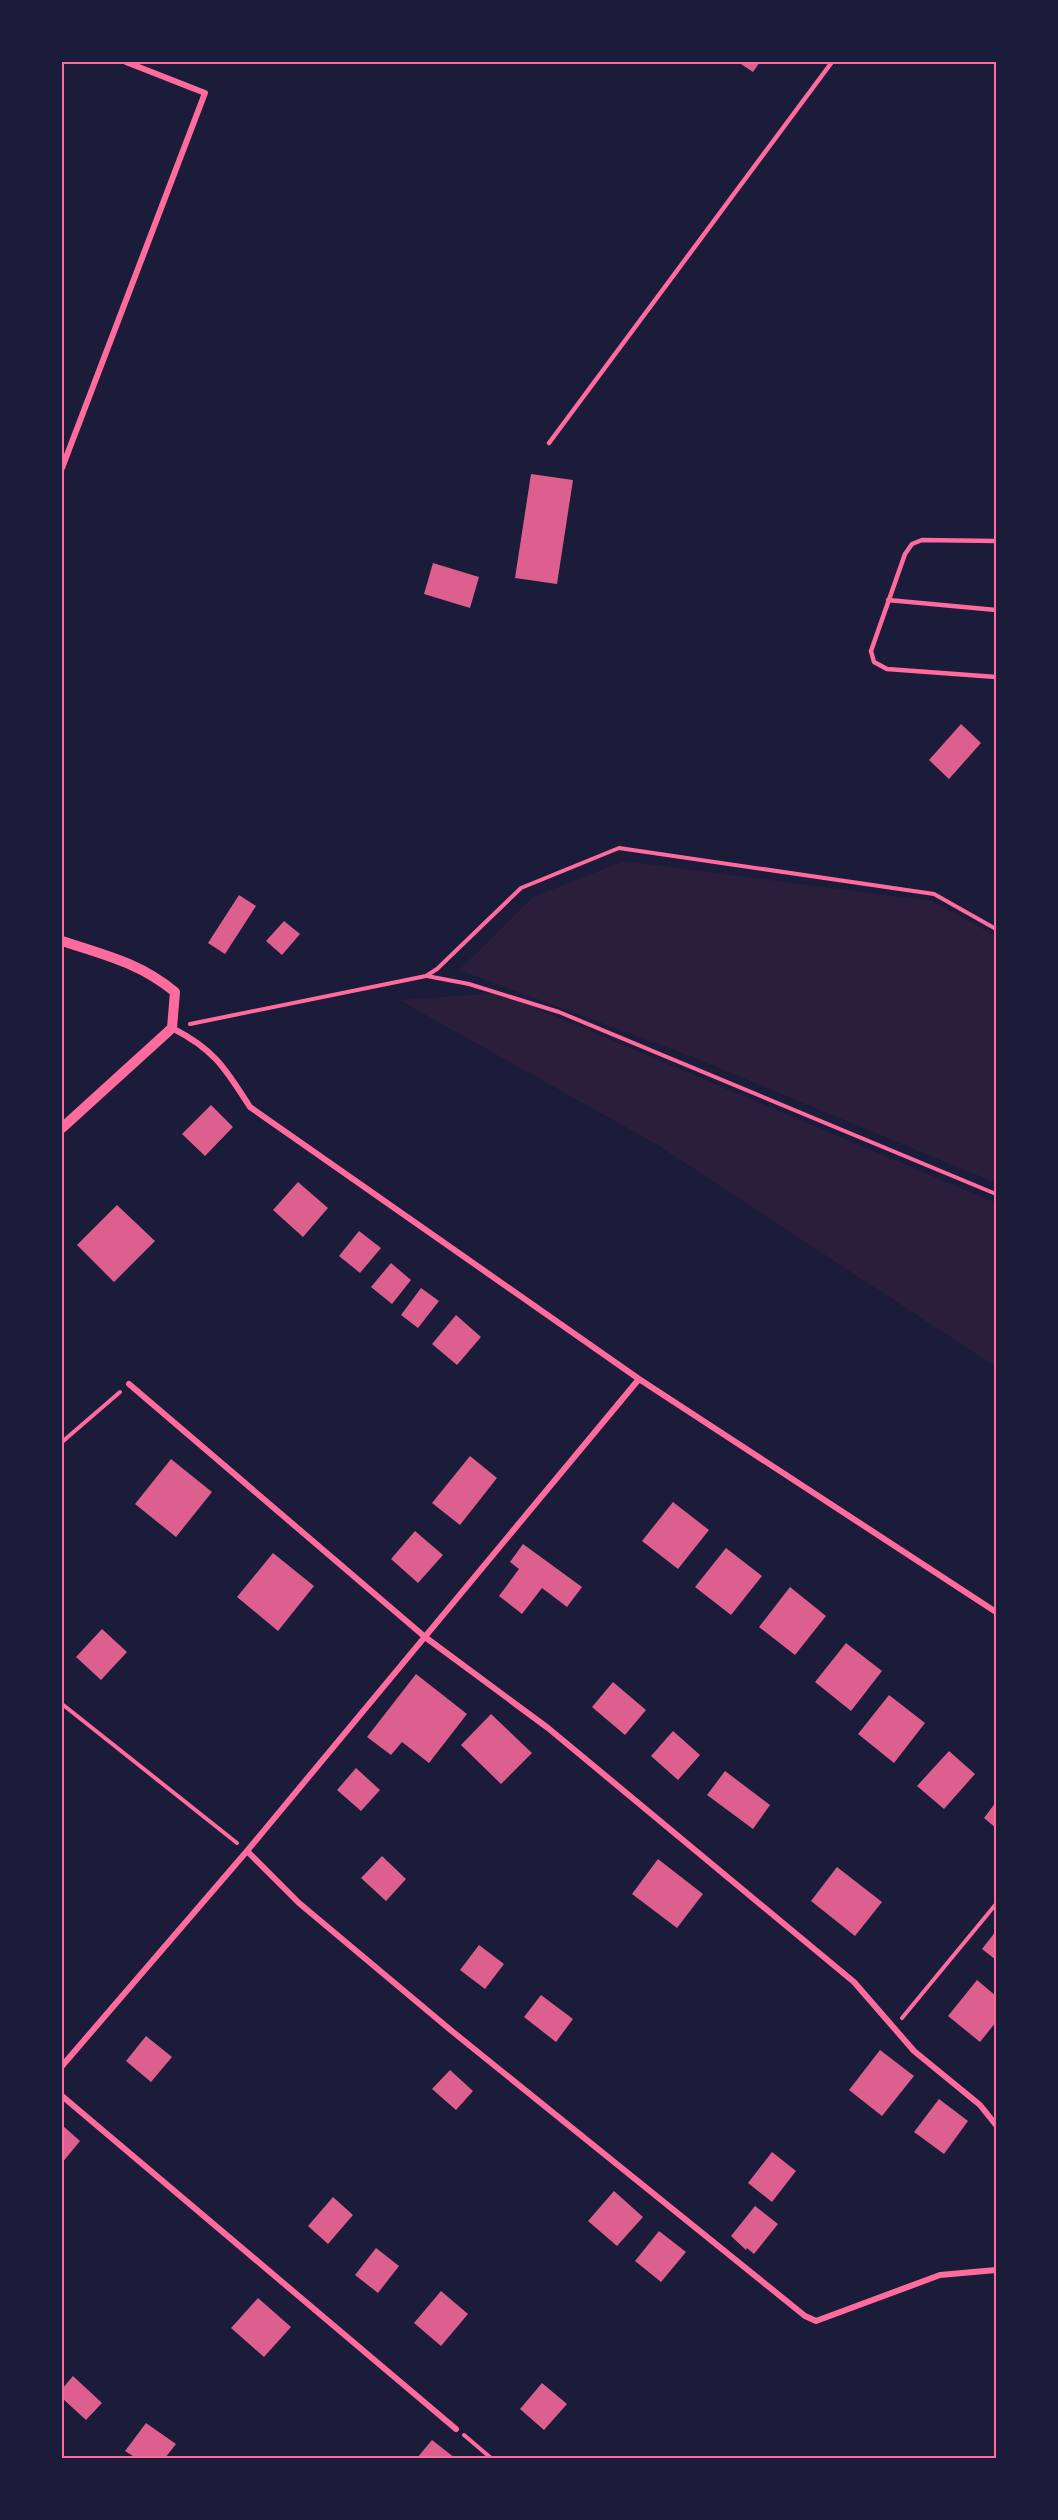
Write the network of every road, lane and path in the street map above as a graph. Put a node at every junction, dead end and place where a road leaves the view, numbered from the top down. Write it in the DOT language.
graph roads {
  1 [pos="126,62"];
  2 [pos="832,62"];
  3 [pos="549,443"];
  4 [pos="62,468"];
  5 [pos="996,541"];
  6 [pos="888,600"];
  7 [pos="996,610"];
  8 [pos="996,677"];
  9 [pos="996,929"];
  10 [pos="62,941"];
  11 [pos="426,976"];
  12 [pos="172,1028"];
  13 [pos="62,1128"];
  14 [pos="996,1194"];
  15 [pos="639,1379"];
  16 [pos="129,1384"];
  17 [pos="62,1442"];
  18 [pos="996,1612"];
  19 [pos="425,1637"];
  20 [pos="62,1704"];
  21 [pos="247,1851"];
  22 [pos="996,1904"];
  23 [pos="894,2028"];
  24 [pos="62,2066"];
  25 [pos="62,2096"];
  26 [pos="996,2125"];
  27 [pos="996,2270"];
  28 [pos="456,2429"];
  29 [pos="491,2458"];
  1 -- 4 [label="street"];
  2 -- 3 [label="lane"];
  5 -- 6 [label="lane"];
  6 -- 7 [label="lane"];
  6 -- 8 [label="lane"];
  9 -- 11 [label="path"];
  10 -- 12 [label="street"];
  11 -- 12 [label="path"];
  11 -- 14 [label="path"];
  12 -- 13 [label="street"];
  12 -- 15 [label="street"];
  15 -- 18 [label="street"];
  15 -- 19 [label="street"];
  16 -- 17 [label="path"];
  16 -- 19 [label="street"];
  19 -- 21 [label="street"];
  19 -- 23 [label="street"];
  20 -- 21 [label="path"];
  21 -- 24 [label="street"];
  21 -- 27 [label="street"];
  22 -- 23 [label="path"];
  23 -- 26 [label="street"];
  25 -- 28 [label="street"];
  28 -- 29 [label="path"];
}
